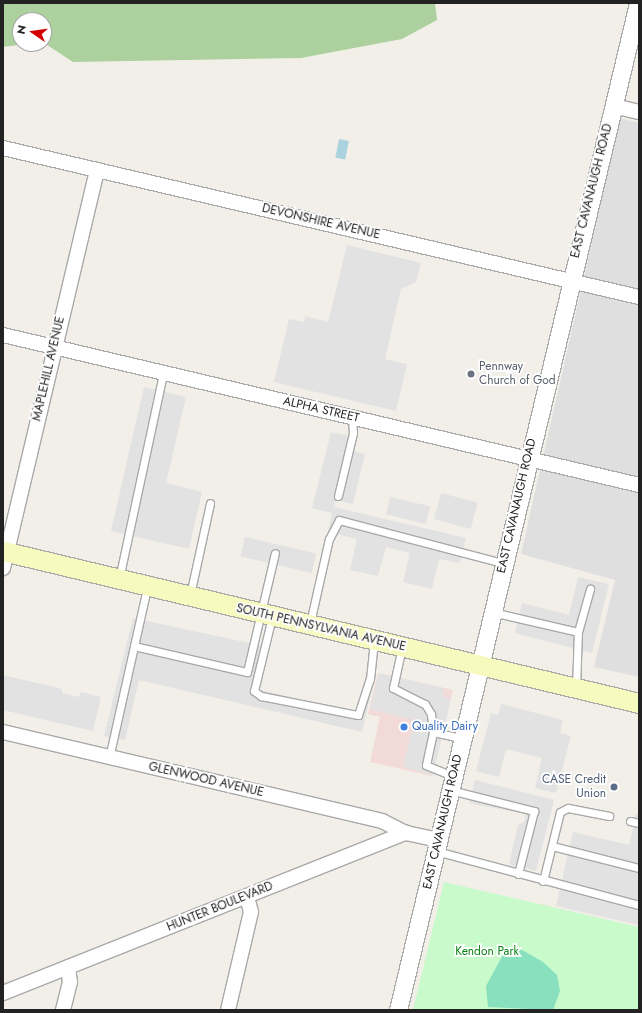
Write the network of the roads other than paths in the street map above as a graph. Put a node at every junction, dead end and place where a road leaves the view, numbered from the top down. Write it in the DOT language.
graph roads {
  1 [pos="638,3"];
  2 [pos="613,106"];
  3 [pos="639,112"];
  4 [pos="3,148"];
  5 [pos="97,170"];
  6 [pos="571,280"];
  7 [pos="639,297"];
  8 [pos="3,335"];
  9 [pos="54,347"];
  10 [pos="163,373"];
  11 [pos="352,417"];
  12 [pos="528,460"];
  13 [pos="639,485"];
  14 [pos="338,496"];
  15 [pos="210,503"];
  16 [pos="275,553"];
  17 [pos="4,557"];
  18 [pos="503,563"];
  19 [pos="119,581"];
  20 [pos="148,588"];
  21 [pos="590,589"];
  22 [pos="190,597"];
  23 [pos="492,612"];
  24 [pos="268,616"];
  25 [pos="309,625"];
  26 [pos="578,632"];
  27 [pos="374,640"];
  28 [pos="134,646"];
  29 [pos="402,647"];
  30 [pos="479,665"];
  31 [pos="576,688"];
  32 [pos="639,703"];
  33 [pos="3,732"];
  34 [pos="434,732"];
  35 [pos="462,738"];
  36 [pos="109,758"];
  37 [pos="452,783"];
  38 [pos="609,816"];
  39 [pos="630,821"];
  40 [pos="639,823"];
  41 [pos="406,833"];
  42 [pos="437,845"];
  43 [pos="552,846"];
  44 [pos="639,868"];
  45 [pos="518,874"];
  46 [pos="544,881"];
  47 [pos="247,897"];
  48 [pos="639,905"];
  49 [pos="68,967"];
  50 [pos="3,993"];
  51 [pos="63,1010"];
  52 [pos="228,1010"];
  53 [pos="398,1010"];
  1 -- 2 [label="street, EAST CAVANAUGH ROAD"];
  2 -- 3 [label="street"];
  2 -- 6 [label="street, EAST CAVANAUGH ROAD"];
  4 -- 5 [label="street, DEVONSHIRE AVENUE"];
  5 -- 6 [label="street, DEVONSHIRE AVENUE"];
  5 -- 9 [label="street, MAPLEHILL AVENUE"];
  6 -- 7 [label="street, DEVONSHIRE AVENUE"];
  6 -- 12 [label="street, EAST CAVANAUGH ROAD"];
  8 -- 9 [label="street, ALPHA STREET"];
  9 -- 10 [label="street, ALPHA STREET"];
  9 -- 17 [label="street, MAPLEHILL AVENUE"];
  10 -- 11 [label="street, ALPHA STREET"];
  10 -- 19 [label="lane"];
  11 -- 12 [label="street, ALPHA STREET"];
  11 -- 14 [label="lane"];
  12 -- 13 [label="street, ALPHA STREET"];
  12 -- 18 [label="street, EAST CAVANAUGH ROAD"];
  15 -- 22 [label="lane"];
  16 -- 24 [label="lane"];
  17 -- 19 [label="main road, SOUTH PENNSYLVANIA AVENUE"];
  18 -- 23 [label="street, EAST CAVANAUGH ROAD"];
  18 -- 25 [label="lane"];
  19 -- 20 [label="main road, SOUTH PENNSYLVANIA AVENUE"];
  20 -- 22 [label="main road, SOUTH PENNSYLVANIA AVENUE"];
  20 -- 28 [label="lane"];
  21 -- 26 [label="lane"];
  22 -- 24 [label="main road, SOUTH PENNSYLVANIA AVENUE"];
  23 -- 26 [label="lane"];
  23 -- 30 [label="street, EAST CAVANAUGH ROAD"];
  24 -- 25 [label="main road, SOUTH PENNSYLVANIA AVENUE"];
  24 -- 27 [label="lane"];
  24 -- 28 [label="lane"];
  25 -- 27 [label="main road, SOUTH PENNSYLVANIA AVENUE"];
  26 -- 31 [label="lane"];
  27 -- 29 [label="main road, SOUTH PENNSYLVANIA AVENUE"];
  28 -- 36 [label="lane"];
  29 -- 30 [label="main road, SOUTH PENNSYLVANIA AVENUE"];
  29 -- 34 [label="lane"];
  30 -- 31 [label="main road, SOUTH PENNSYLVANIA AVENUE"];
  30 -- 35 [label="street, EAST CAVANAUGH ROAD"];
  31 -- 32 [label="main road, SOUTH PENNSYLVANIA AVENUE"];
  33 -- 36 [label="street, GLENWOOD AVENUE"];
  34 -- 35 [label="lane"];
  34 -- 37 [label="lane"];
  35 -- 37 [label="street, EAST CAVANAUGH ROAD"];
  36 -- 41 [label="street, GLENWOOD AVENUE"];
  37 -- 42 [label="street, EAST CAVANAUGH ROAD"];
  37 -- 45 [label="lane"];
  38 -- 43 [label="lane"];
  39 -- 40 [label="lane"];
  41 -- 42 [label="street"];
  41 -- 47 [label="street, HUNTER BOULEVARD"];
  42 -- 45 [label="lane"];
  42 -- 53 [label="street, EAST CAVANAUGH ROAD"];
  43 -- 44 [label="lane"];
  43 -- 46 [label="lane"];
  45 -- 46 [label="lane"];
  46 -- 48 [label="lane"];
  47 -- 49 [label="street, HUNTER BOULEVARD"];
  47 -- 52 [label="street"];
  49 -- 50 [label="street, HUNTER BOULEVARD"];
  49 -- 51 [label="street"];
}
